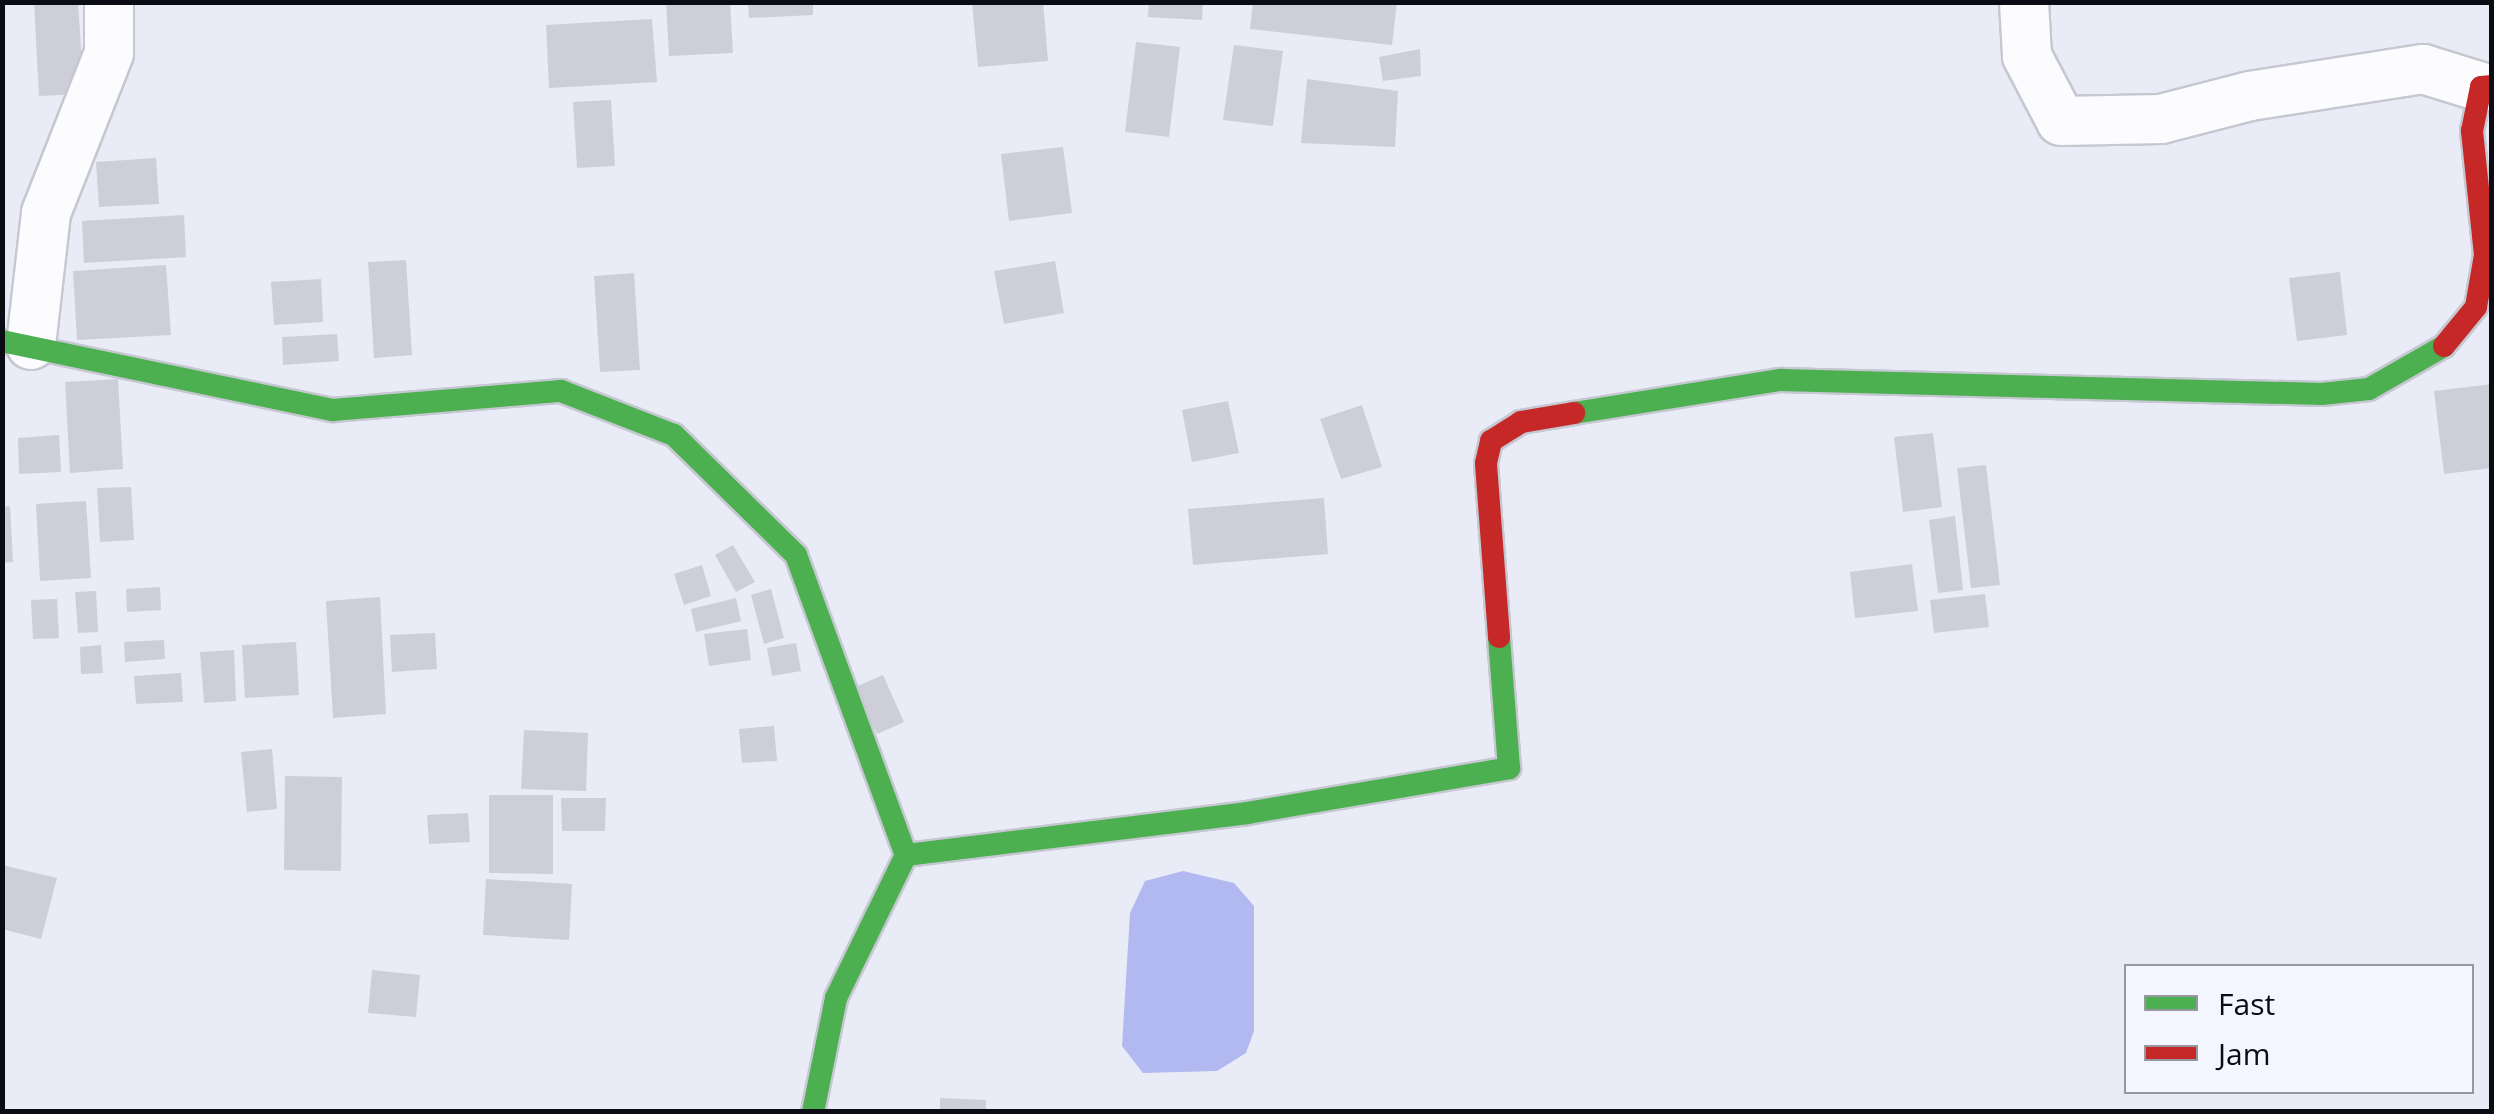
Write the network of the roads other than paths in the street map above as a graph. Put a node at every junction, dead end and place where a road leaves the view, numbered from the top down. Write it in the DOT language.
graph roads {
  1 [pos="109,2"];
  2 [pos="2024,2"];
  3 [pos="2486,86"];
  4 [pos="17,343"];
  5 [pos="906,855"];
  6 [pos="812,1112"];
  1 -- 4 [label="street"];
  2 -- 3 [label="street"];
  3 -- 5 [label="street"];
  4 -- 5 [label="street"];
  5 -- 6 [label="street"];
}
